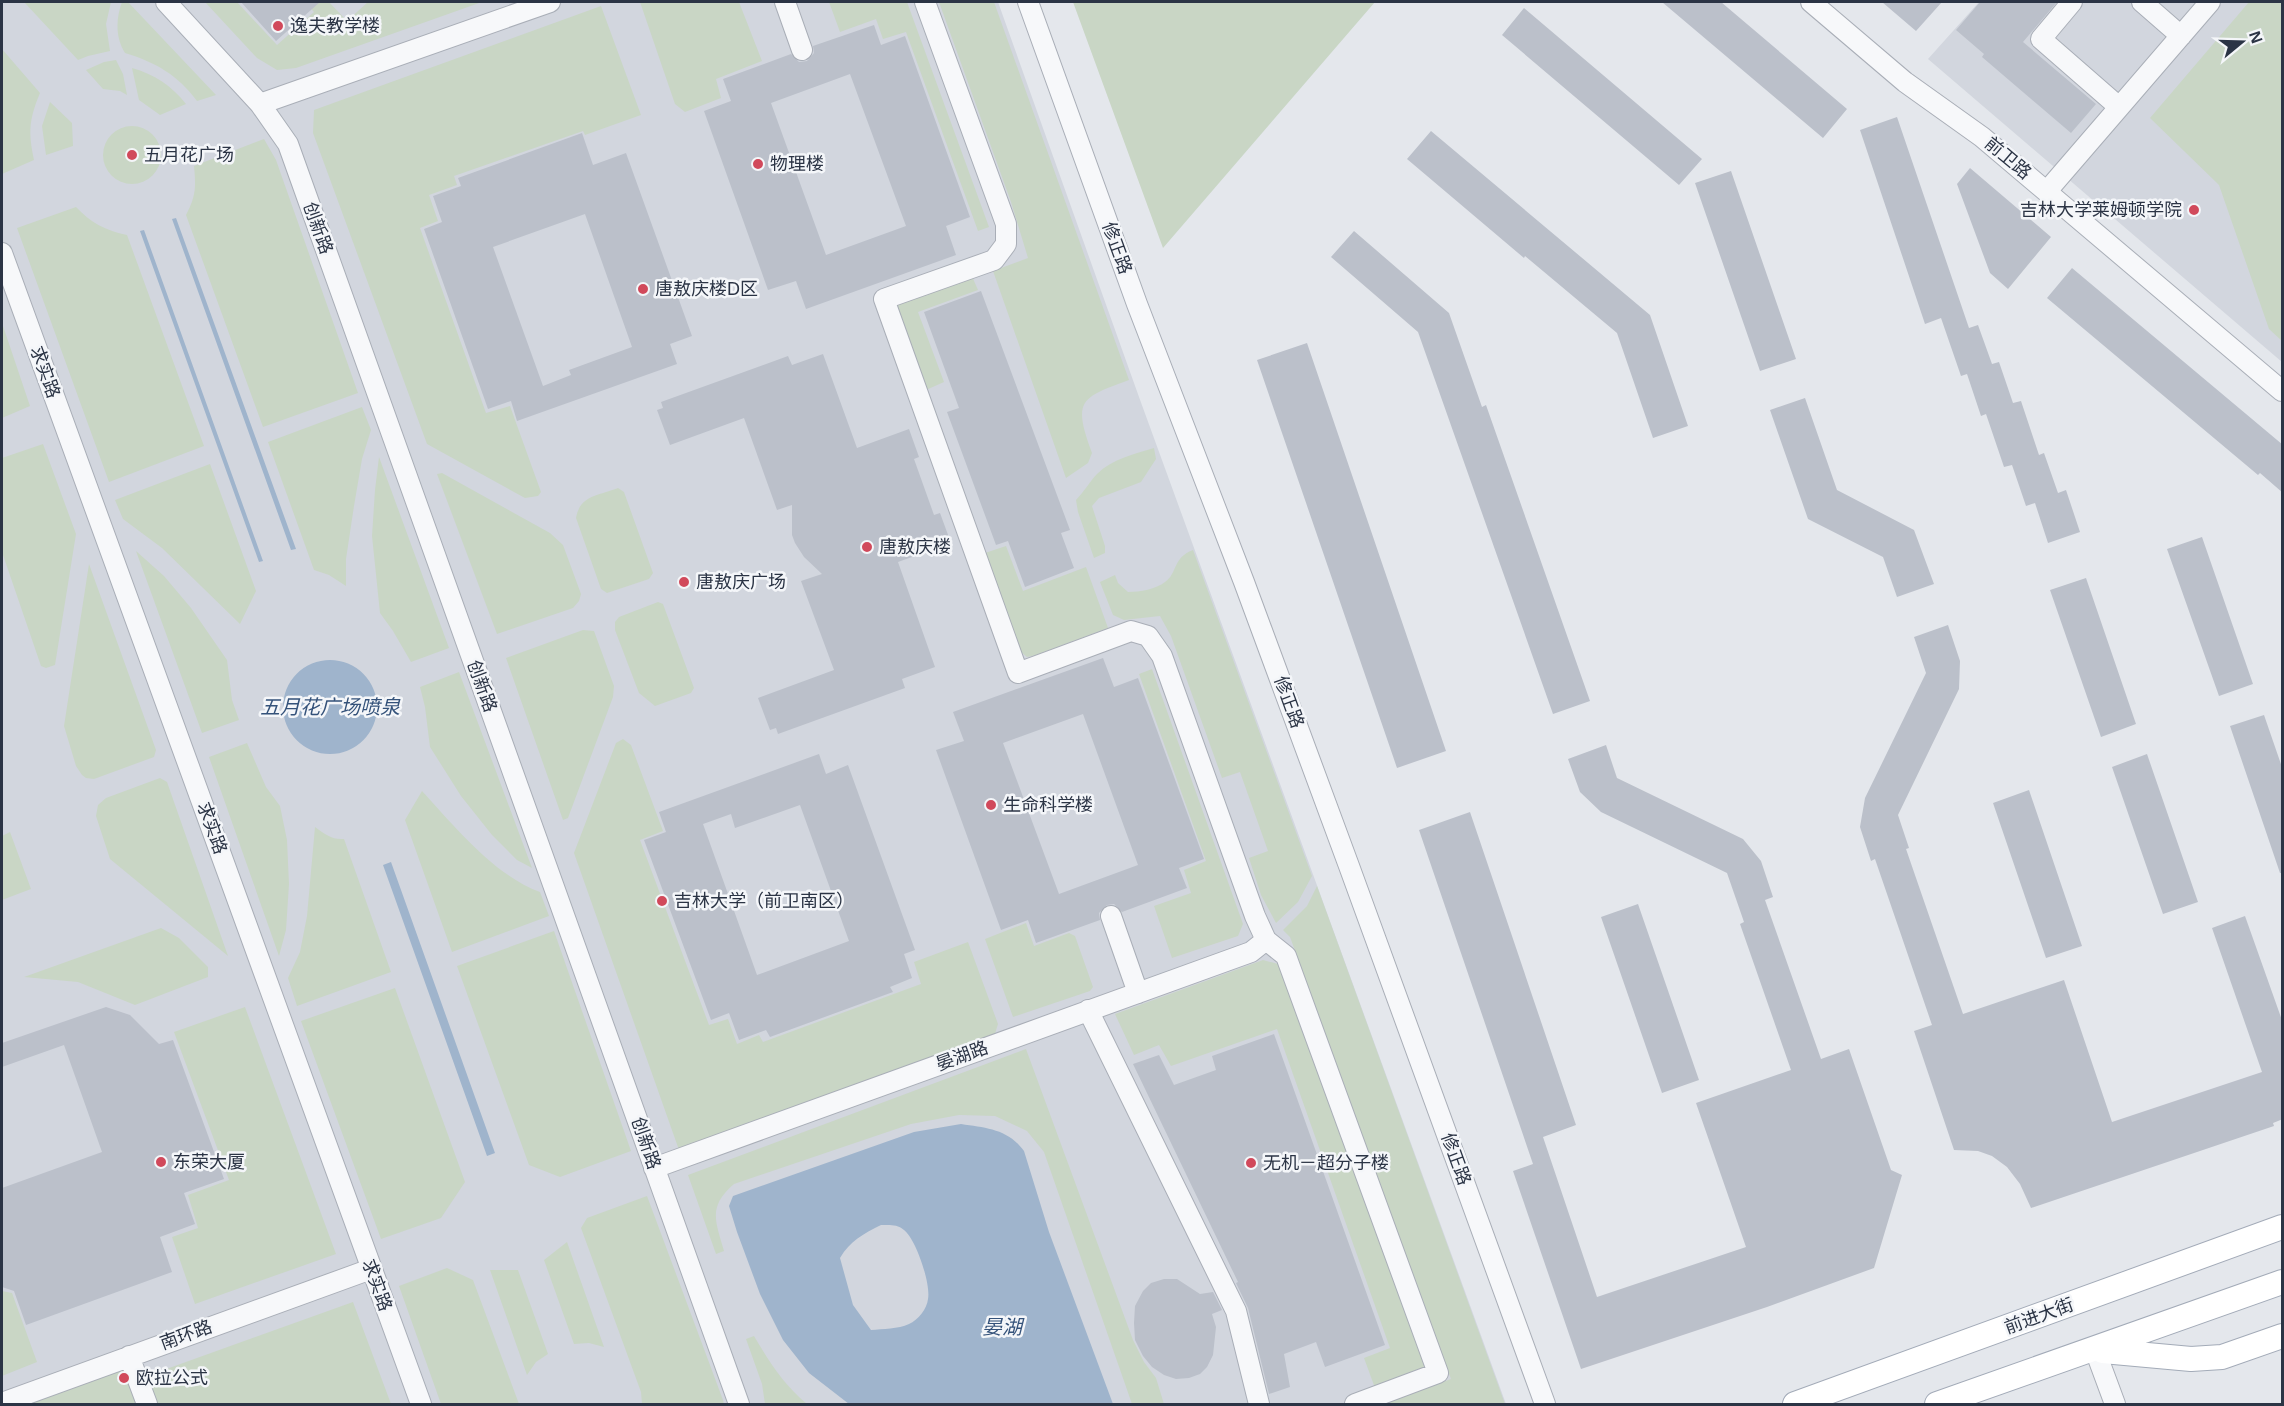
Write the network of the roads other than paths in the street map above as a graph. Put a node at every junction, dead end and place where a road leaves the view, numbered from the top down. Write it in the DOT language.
graph roads {
  1 [pos="166,2"];
  2 [pos="550,2"];
  3 [pos="785,2"];
  4 [pos="926,2"];
  5 [pos="1028,2"];
  6 [pos="1810,2"];
  7 [pos="2072,2"];
  8 [pos="2142,2"];
  9 [pos="2210,2"];
  10 [pos="2181,36"];
  11 [pos="802,50"];
  12 [pos="260,104"];
  13 [pos="2120,107"];
  14 [pos="2047,191"];
  15 [pos="2,253"];
  16 [pos="2283,391"];
  17 [pos="1111,916"];
  18 [pos="1266,940"];
  19 [pos="1138,993"];
  20 [pos="1088,1010"];
  21 [pos="654,1168"];
  22 [pos="2283,1219"];
  23 [pos="2283,1227"];
  24 [pos="2243,1241"];
  25 [pos="371,1269"];
  26 [pos="2283,1282"];
  27 [pos="2283,1336"];
  28 [pos="2095,1350"];
  29 [pos="129,1356"];
  30 [pos="2,1403"];
  31 [pos="147,1404"];
  32 [pos="421,1404"];
  33 [pos="739,1404"];
  34 [pos="1259,1404"];
  35 [pos="1355,1404"];
  36 [pos="1545,1404"];
  37 [pos="1794,1404"];
  38 [pos="1937,1404"];
  39 [pos="2115,1404"];
  1 -- 12 [label="street, 创新路"];
  2 -- 12 [label="street"];
  3 -- 11 [label="street"];
  4 -- 18 [label="street"];
  5 -- 36 [label="street, 修正路"];
  6 -- 14 [label="street, 前卫路"];
  7 -- 13 [label="street"];
  8 -- 10 [label="street"];
  9 -- 10 [label="street"];
  10 -- 13 [label="street"];
  12 -- 21 [label="street, 创新路"];
  13 -- 14 [label="street"];
  14 -- 16 [label="street, 前卫路"];
  15 -- 25 [label="street, 求实路"];
  17 -- 19 [label="street"];
  18 -- 19 [label="street, 晏湖路"];
  18 -- 35 [label="street"];
  19 -- 20 [label="street, 晏湖路"];
  20 -- 21 [label="street, 晏湖路"];
  20 -- 34 [label="street"];
  21 -- 33 [label="street, 创新路"];
  22 -- 24 [label="main road"];
  23 -- 24 [label="main road, 前进大街"];
  24 -- 37 [label="main road, 前进大街"];
  25 -- 29 [label="street, 南环路"];
  25 -- 32 [label="street, 求实路"];
  26 -- 28 [label="main road"];
  27 -- 28 [label="main road"];
  28 -- 38 [label="main road"];
  28 -- 39 [label="street"];
  29 -- 30 [label="street, 南环路"];
  29 -- 31 [label="street"];
}
